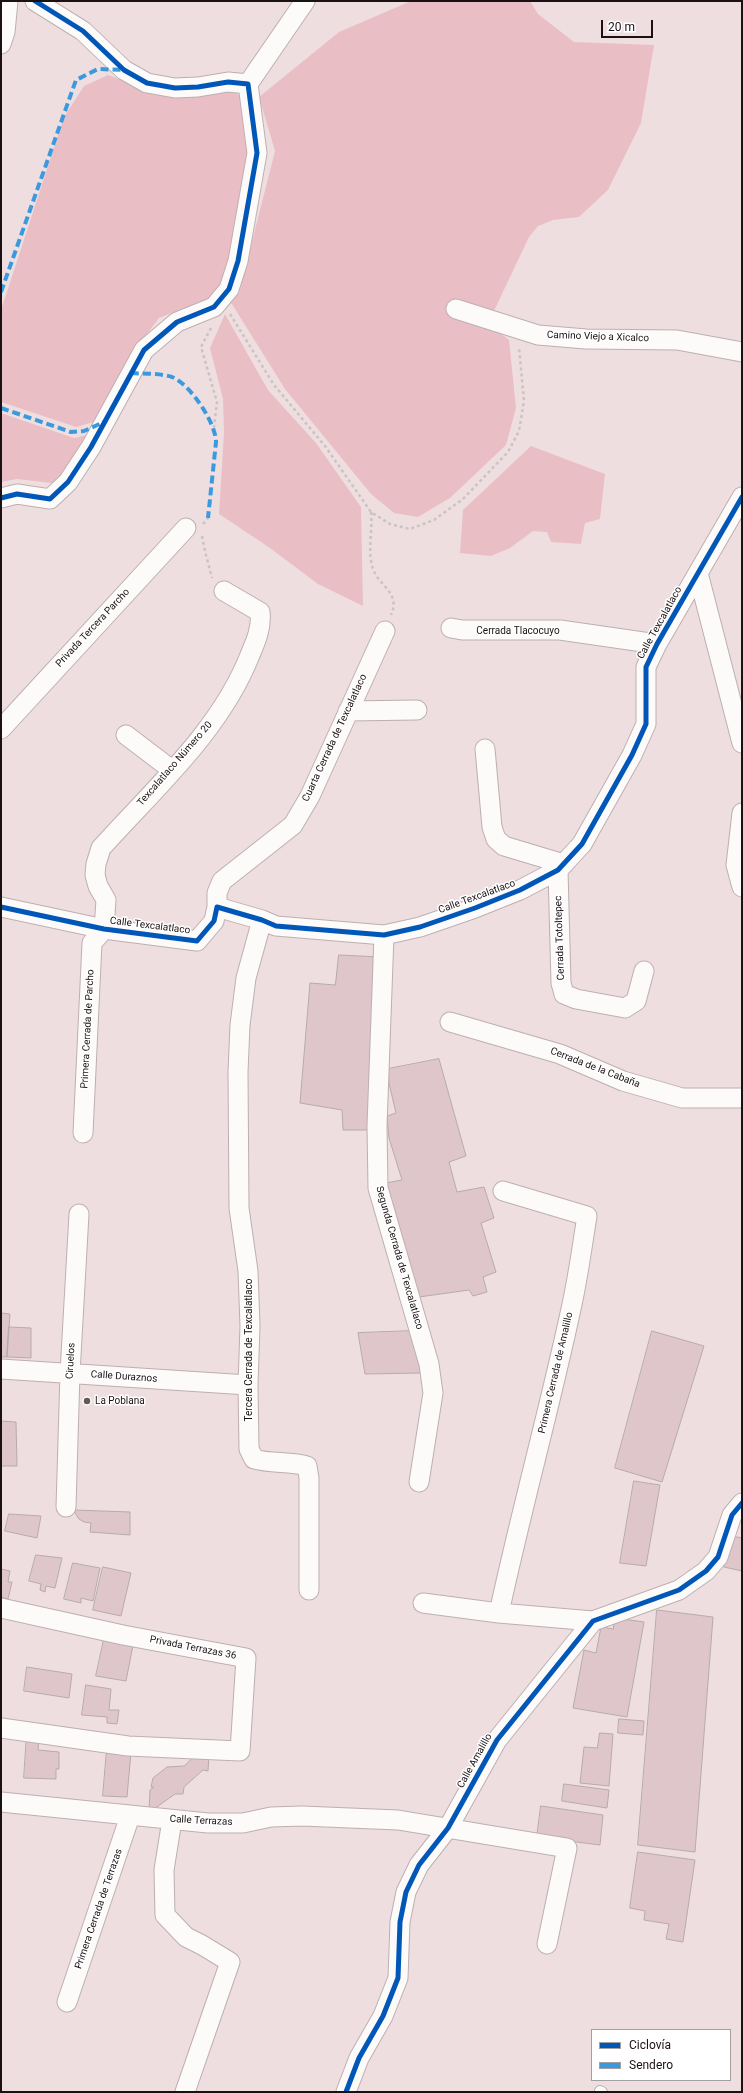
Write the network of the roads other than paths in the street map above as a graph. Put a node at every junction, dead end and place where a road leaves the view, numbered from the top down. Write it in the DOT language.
graph roads {
  1 [pos="8,1"];
  2 [pos="35,1"];
  3 [pos="305,1"];
  4 [pos="1,44"];
  5 [pos="248,84"];
  6 [pos="456,309"];
  7 [pos="742,352"];
  8 [pos="742,497"];
  9 [pos="1,498"];
  10 [pos="198,529"];
  11 [pos="698,573"];
  12 [pos="224,591"];
  13 [pos="451,628"];
  14 [pos="385,631"];
  15 [pos="657,644"];
  16 [pos="735,690"];
  17 [pos="417,710"];
  18 [pos="348,712"];
  19 [pos="1,729"];
  20 [pos="126,735"];
  21 [pos="742,743"];
  22 [pos="485,749"];
  23 [pos="172,770"];
  24 [pos="742,812"];
  25 [pos="561,867"];
  26 [pos="742,887"];
  27 [pos="1,907"];
  28 [pos="217,907"];
  29 [pos="262,920"];
  30 [pos="104,929"];
  31 [pos="384,936"];
  32 [pos="644,971"];
  33 [pos="450,1022"];
  34 [pos="742,1098"];
  35 [pos="83,1133"];
  36 [pos="503,1191"];
  37 [pos="79,1214"];
  38 [pos="1,1369"];
  39 [pos="70,1373"];
  40 [pos="248,1385"];
  41 [pos="419,1482"];
  42 [pos="742,1503"];
  43 [pos="66,1508"];
  44 [pos="309,1590"];
  45 [pos="423,1603"];
  46 [pos="1,1608"];
  47 [pos="500,1613"];
  48 [pos="593,1621"];
  49 [pos="1,1728"];
  50 [pos="1,1802"];
  51 [pos="130,1816"];
  52 [pos="172,1820"];
  53 [pos="448,1828"];
  54 [pos="547,1944"];
  55 [pos="67,2002"];
  56 [pos="185,2092"];
  57 [pos="346,2092"];
  1 -- 4 [label="street"];
  2 -- 5 [label="street"];
  3 -- 5 [label="street"];
  5 -- 9 [label="street"];
  6 -- 7 [label="street, Camino Viejo a Xicalco"];
  8 -- 11 [label="street, Calle Texcalatlaco"];
  10 -- 19 [label="street, Privada Tercera Parcho"];
  11 -- 15 [label="street, Calle Texcalatlaco"];
  11 -- 16 [label="street"];
  12 -- 23 [label="street, Texcalatlaco Número 20"];
  13 -- 15 [label="street, Cerrada Tlacocuyo"];
  14 -- 18 [label="street, Cuarta Cerrada de Texcalatlaco"];
  15 -- 25 [label="street, Calle Texcalatlaco"];
  16 -- 21 [label="street"];
  17 -- 18 [label="street"];
  18 -- 28 [label="street, Cuarta Cerrada de Texcalatlaco"];
  20 -- 23 [label="street"];
  22 -- 25 [label="street"];
  23 -- 30 [label="street, Texcalatlaco Número 20"];
  24 -- 26 [label="street"];
  25 -- 31 [label="street, Calle Texcalatlaco"];
  25 -- 32 [label="street, Cerrada Totoltepec"];
  27 -- 30 [label="street, Calle Texcalatlaco"];
  28 -- 29 [label="street, Calle Texcalatlaco"];
  28 -- 30 [label="street, Calle Texcalatlaco"];
  29 -- 31 [label="street, Calle Texcalatlaco"];
  29 -- 40 [label="street, Tercera Cerrada de Texcalatlaco"];
  30 -- 35 [label="street, Primera Cerrada de Parcho"];
  31 -- 41 [label="street, Segunda Cerrada de Texcalatlaco"];
  33 -- 34 [label="street, Cerrada de la Cabaña"];
  36 -- 47 [label="street, Primera Cerrada de Amalillo"];
  37 -- 39 [label="street, Ciruelos"];
  38 -- 39 [label="street, Calle Duraznos"];
  39 -- 40 [label="street, Calle Duraznos"];
  39 -- 43 [label="street, Ciruelos"];
  40 -- 44 [label="street, Tercera Cerrada de Texcalatlaco"];
  42 -- 48 [label="street"];
  45 -- 47 [label="street"];
  46 -- 49 [label="street, Privada Terrazas 36"];
  47 -- 48 [label="street"];
  48 -- 53 [label="street, Calle Amalillo"];
  50 -- 51 [label="street, Calle Terrazas"];
  51 -- 52 [label="street, Calle Terrazas"];
  51 -- 55 [label="street, Primera Cerrada de Terrazas"];
  52 -- 53 [label="street, Calle Terrazas"];
  52 -- 56 [label="street"];
  53 -- 54 [label="street, Calle Terrazas"];
  53 -- 57 [label="street, Calle Amalillo"];
}
